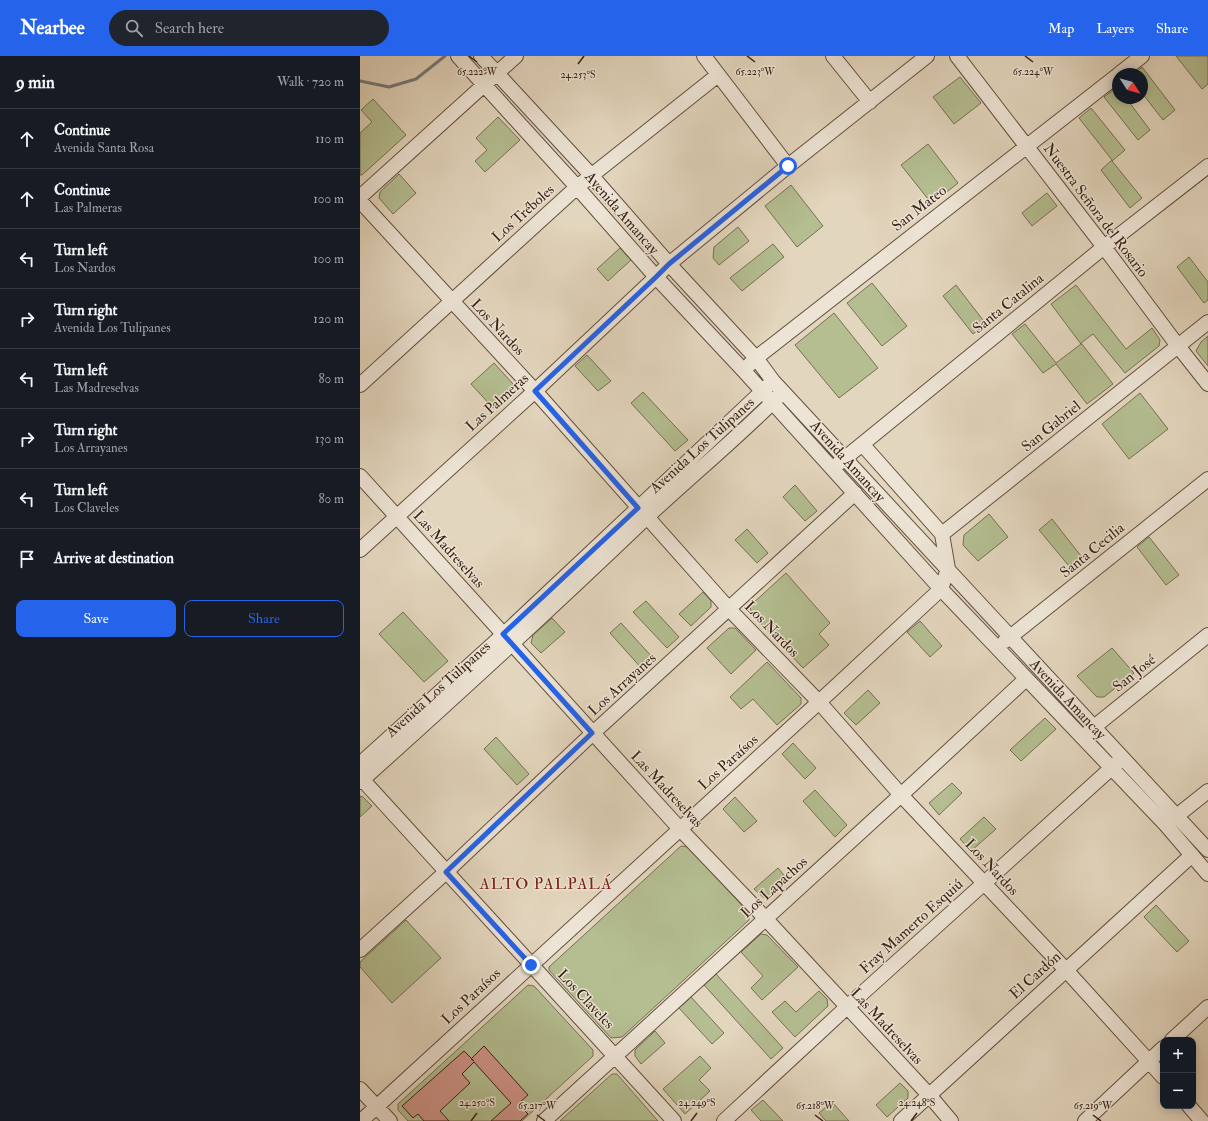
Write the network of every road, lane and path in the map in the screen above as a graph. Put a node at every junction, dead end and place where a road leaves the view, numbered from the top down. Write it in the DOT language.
graph roads {
  1 [pos="458,56"];
  2 [pos="481,56"];
  3 [pos="516,56"];
  4 [pos="704,56"];
  5 [pos="833,56"];
  6 [pos="927,56"];
  7 [pos="957,56"];
  8 [pos="1142,56"];
  9 [pos="1126,68"];
  10 [pos="496,73"];
  11 [pos="718,75"];
  12 [pos="1112,79"];
  13 [pos="485,85"];
  14 [pos="870,102"];
  15 [pos="1026,145"];
  16 [pos="788,166"];
  17 [pos="1208,166"];
  18 [pos="591,175"];
  19 [pos="577,187"];
  20 [pos="360,197"];
  21 [pos="360,201"];
  22 [pos="1104,247"];
  23 [pos="669,264"];
  24 [pos="656,277"];
  25 [pos="451,302"];
  26 [pos="1208,322"];
  27 [pos="1178,346"];
  28 [pos="756,358"];
  29 [pos="744,371"];
  30 [pos="773,381"];
  31 [pos="1208,384"];
  32 [pos="360,386"];
  33 [pos="535,391"];
  34 [pos="762,392"];
  35 [pos="784,392"];
  36 [pos="772,403"];
  37 [pos="862,444"];
  38 [pos="845,458"];
  39 [pos="832,468"];
  40 [pos="360,476"];
  41 [pos="1208,479"];
  42 [pos="855,493"];
  43 [pos="642,513"];
  44 [pos="397,516"];
  45 [pos="942,534"];
  46 [pos="360,550"];
  47 [pos="948,569"];
  48 [pos="941,589"];
  49 [pos="729,609"];
  50 [pos="1208,635"];
  51 [pos="1011,636"];
  52 [pos="508,640"];
  53 [pos="996,648"];
  54 [pos="1026,679"];
  55 [pos="819,702"];
  56 [pos="1094,727"];
  57 [pos="592,733"];
  58 [pos="1083,739"];
  59 [pos="1123,758"];
  60 [pos="360,764"];
  61 [pos="1111,768"];
  62 [pos="361,780"];
  63 [pos="1208,791"];
  64 [pos="901,795"];
  65 [pos="1177,816"];
  66 [pos="1166,825"];
  67 [pos="680,829"];
  68 [pos="1208,850"];
  69 [pos="1192,855"];
  70 [pos="446,872"];
  71 [pos="1208,874"];
  72 [pos="984,883"];
  73 [pos="765,918"];
  74 [pos="360,950"];
  75 [pos="531,965"];
  76 [pos="1066,970"];
  77 [pos="847,1007"];
  78 [pos="1208,1007"];
  79 [pos="1175,1037"];
  80 [pos="1160,1051"];
  81 [pos="615,1056"];
  82 [pos="1149,1061"];
  83 [pos="1160,1074"];
  84 [pos="360,1089"];
  85 [pos="929,1095"];
  86 [pos="377,1107"];
  87 [pos="1192,1109"];
  88 [pos="361,1121"];
  89 [pos="390,1121"];
  90 [pos="544,1121"];
  91 [pos="674,1121"];
  92 [pos="724,1121"];
  93 [pos="901,1121"];
  94 [pos="951,1121"];
  95 [pos="1085,1121"];
  96 [pos="1202,1121"];
  1 -- 13 [label="street, Avenida Amancay"];
  2 -- 10 [label="street, Avenida Amancay"];
  3 -- 10 [label="street"];
  4 -- 11 [label="street"];
  5 -- 14 [label="street"];
  6 -- 14 [label="street, Las Palmeras"];
  7 -- 15 [label="street, Nuestra Señora del Rosario"];
  8 -- 9 [label="street, San Mateo"];
  10 -- 13 [label="street"];
  10 -- 18 [label="street, Avenida Amancay"];
  11 -- 16 [label="street"];
  11 -- 18 [label="street, Los Tréboles"];
  12 -- 15 [label="street, San Mateo"];
  13 -- 19 [label="street, Avenida Amancay"];
  13 -- 20 [label="street"];
  14 -- 16 [label="street, Las Palmeras"];
  15 -- 22 [label="street, Nuestra Señora del Rosario"];
  15 -- 28 [label="street, San Mateo"];
  16 -- 23 [label="street, Las Palmeras"];
  17 -- 22 [label="street, Santa Catalina"];
  18 -- 19 [label="street, Los Tréboles"];
  18 -- 23 [label="street, Avenida Amancay"];
  19 -- 24 [label="street, Avenida Amancay"];
  19 -- 25 [label="street, Los Tréboles"];
  21 -- 25 [label="street, Los Nardos"];
  22 -- 27 [label="street, Nuestra Señora del Rosario"];
  22 -- 37 [label="street, Santa Catalina"];
  23 -- 24 [label="street, Las Palmeras"];
  23 -- 28 [label="street, Avenida Amancay"];
  24 -- 29 [label="street, Avenida Amancay"];
  24 -- 33 [label="street, Las Palmeras"];
  25 -- 32 [label="street, Los Tréboles"];
  25 -- 33 [label="street, Los Nardos"];
  26 -- 27 [label="street, San Gabriel"];
  27 -- 31 [label="street, Nuestra Señora del Rosario"];
  27 -- 45 [label="street, San Gabriel"];
  28 -- 29 [label="street, San Mateo"];
  28 -- 30 [label="street, Avenida Amancay"];
  29 -- 34 [label="street, Avenida Amancay"];
  30 -- 34 [label="street, Avenida Los Tulipanes"];
  30 -- 35 [label="street, Avenida Amancay"];
  33 -- 43 [label="street, Los Nardos"];
  33 -- 44 [label="street, Las Palmeras"];
  34 -- 36 [label="street, Avenida Amancay"];
  34 -- 43 [label="street, Avenida Los Tulipanes"];
  35 -- 36 [label="street, Avenida Los Tulipanes"];
  35 -- 38 [label="street, Avenida Amancay"];
  36 -- 39 [label="street, Avenida Amancay"];
  36 -- 43 [label="street, Avenida Los Tulipanes"];
  37 -- 38 [label="street, Santa Catalina"];
  37 -- 45 [label="street"];
  38 -- 39 [label="street, Santa Catalina"];
  38 -- 47 [label="street, Avenida Amancay"];
  39 -- 42 [label="street, Avenida Amancay"];
  40 -- 44 [label="street, Las Madreselvas"];
  41 -- 51 [label="street, Santa Cecilia"];
  42 -- 48 [label="street, Avenida Amancay"];
  42 -- 49 [label="street, Los Arrayanes"];
  43 -- 49 [label="street, Los Nardos"];
  43 -- 52 [label="street, Avenida Los Tulipanes"];
  44 -- 46 [label="street, Las Palmeras"];
  44 -- 52 [label="street, Las Madreselvas"];
  45 -- 47 [label="street"];
  47 -- 48 [label="street"];
  47 -- 51 [label="street, Avenida Amancay"];
  48 -- 53 [label="street, Avenida Amancay"];
  48 -- 55 [label="street, Los Paraísos"];
  49 -- 55 [label="street, Los Nardos"];
  49 -- 57 [label="street, Los Arrayanes"];
  50 -- 56 [label="street, San José"];
  51 -- 53 [label="street, Santa Cecilia"];
  51 -- 56 [label="street, Avenida Amancay"];
  52 -- 57 [label="street, Las Madreselvas"];
  52 -- 60 [label="street, Avenida Los Tulipanes"];
  52 -- 62 [label="street, Avenida Los Tulipanes"];
  53 -- 54 [label="street, Avenida Amancay"];
  54 -- 58 [label="street, Avenida Amancay"];
  54 -- 64 [label="street, Los Lapachos"];
  55 -- 64 [label="street, Los Nardos"];
  55 -- 67 [label="street, Los Paraísos"];
  56 -- 58 [label="street, San José"];
  56 -- 59 [label="street, Avenida Amancay"];
  57 -- 67 [label="street, Las Madreselvas"];
  57 -- 70 [label="street, Los Arrayanes"];
  58 -- 61 [label="street, Avenida Amancay"];
  59 -- 61 [label="street, Fray Mamerto Esquiú"];
  59 -- 65 [label="street, Avenida Amancay"];
  61 -- 66 [label="street, Avenida Amancay"];
  61 -- 72 [label="street, Fray Mamerto Esquiú"];
  62 -- 70 [label="street, Los Claveles"];
  63 -- 65 [label="street"];
  64 -- 72 [label="street, Los Nardos"];
  64 -- 73 [label="street, Los Lapachos"];
  65 -- 66 [label="street"];
  65 -- 68 [label="street, Avenida Amancay"];
  66 -- 69 [label="street, Avenida Amancay"];
  67 -- 73 [label="street, Las Madreselvas"];
  67 -- 75 [label="street, Los Paraísos"];
  69 -- 71 [label="street, Avenida Amancay"];
  69 -- 76 [label="street, El Cardón"];
  70 -- 74 [label="street, Los Arrayanes"];
  70 -- 75 [label="street, Los Claveles"];
  72 -- 76 [label="street, Los Nardos"];
  72 -- 77 [label="street, Fray Mamerto Esquiú"];
  73 -- 77 [label="street, Las Madreselvas"];
  73 -- 81 [label="street, Los Lapachos"];
  75 -- 81 [label="street, Los Claveles"];
  75 -- 86 [label="street, Los Paraísos"];
  76 -- 82 [label="street, Los Nardos"];
  76 -- 85 [label="street, El Cardón"];
  77 -- 85 [label="street, Las Madreselvas"];
  77 -- 92 [label="street, Fray Mamerto Esquiú"];
  78 -- 79 [label="street"];
  80 -- 82 [label="street"];
  81 -- 90 [label="street, Los Lapachos"];
  81 -- 91 [label="street, Los Claveles"];
  82 -- 83 [label="street, Los Nardos"];
  82 -- 95 [label="street"];
  84 -- 86 [label="street"];
  85 -- 93 [label="street, El Cardón"];
  85 -- 94 [label="street, Las Madreselvas"];
  86 -- 88 [label="street, Los Paraísos"];
  86 -- 89 [label="street"];
  87 -- 96 [label="street"];
}
